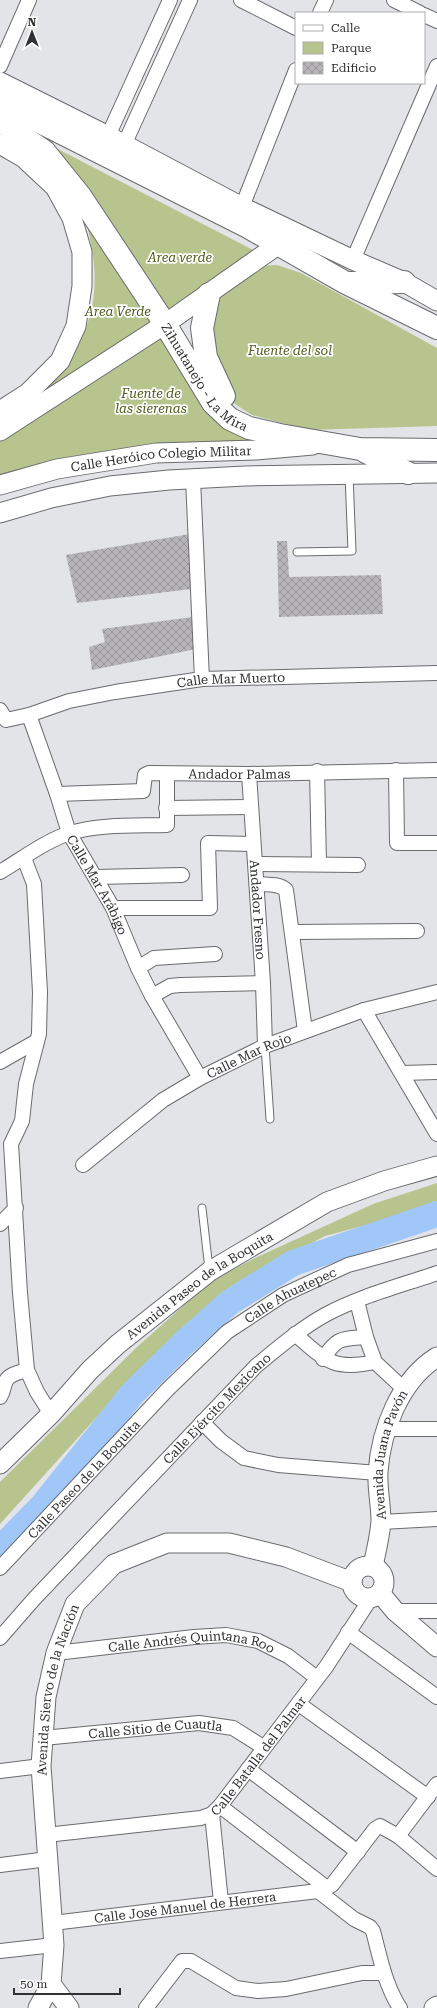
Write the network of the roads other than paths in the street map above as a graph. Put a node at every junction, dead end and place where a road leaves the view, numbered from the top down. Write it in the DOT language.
graph roads {
  1 [pos="28,0"];
  2 [pos="170,0"];
  3 [pos="190,0"];
  4 [pos="240,0"];
  5 [pos="326,0"];
  6 [pos="394,0"];
  7 [pos="320,12"];
  8 [pos="418,12"];
  9 [pos="425,15"];
  10 [pos="437,21"];
  11 [pos="295,28"];
  12 [pos="0,66"];
  13 [pos="437,66"];
  14 [pos="295,73"];
  15 [pos="0,82"];
  16 [pos="0,102"];
  17 [pos="0,121"];
  18 [pos="116,140"];
  19 [pos="0,144"];
  20 [pos="221,196"];
  21 [pos="242,207"];
  22 [pos="248,228"];
  23 [pos="279,244"];
  24 [pos="353,260"];
  25 [pos="404,282"];
  26 [pos="346,283"];
  27 [pos="208,294"];
  28 [pos="437,301"];
  29 [pos="165,324"];
  30 [pos="437,328"];
  31 [pos="5,421"];
  32 [pos="249,428"];
  33 [pos="437,440"];
  34 [pos="324,444"];
  35 [pos="360,449"];
  36 [pos="437,450"];
  37 [pos="408,473"];
  38 [pos="437,473"];
  39 [pos="350,474"];
  40 [pos="192,479"];
  41 [pos="0,485"];
  42 [pos="0,514"];
  43 [pos="297,552"];
  44 [pos="437,672"];
  45 [pos="202,679"];
  46 [pos="28,715"];
  47 [pos="2,718"];
  48 [pos="396,770"];
  49 [pos="437,770"];
  50 [pos="317,771"];
  51 [pos="167,774"];
  52 [pos="249,774"];
  53 [pos="57,794"];
  54 [pos="250,807"];
  55 [pos="166,808"];
  56 [pos="69,833"];
  57 [pos="437,843"];
  58 [pos="253,844"];
  59 [pos="27,856"];
  60 [pos="256,864"];
  61 [pos="319,864"];
  62 [pos="358,865"];
  63 [pos="0,872"];
  64 [pos="182,875"];
  65 [pos="96,877"];
  66 [pos="257,884"];
  67 [pos="114,908"];
  68 [pos="417,931"];
  69 [pos="293,932"];
  70 [pos="215,954"];
  71 [pos="138,968"];
  72 [pos="263,983"];
  73 [pos="437,992"];
  74 [pos="152,996"];
  75 [pos="364,1010"];
  76 [pos="305,1032"];
  77 [pos="37,1041"];
  78 [pos="265,1046"];
  79 [pos="0,1062"];
  80 [pos="437,1072"];
  81 [pos="402,1073"];
  82 [pos="200,1078"];
  83 [pos="270,1119"];
  84 [pos="437,1134"];
  85 [pos="83,1165"];
  86 [pos="437,1166"];
  87 [pos="16,1208"];
  88 [pos="202,1208"];
  89 [pos="0,1223"];
  90 [pos="437,1241"];
  91 [pos="210,1271"];
  92 [pos="437,1273"];
  93 [pos="357,1301"];
  94 [pos="295,1334"];
  95 [pos="366,1337"];
  96 [pos="437,1357"];
  97 [pos="323,1359"];
  98 [pos="375,1362"];
  99 [pos="27,1370"];
  100 [pos="167,1390"];
  101 [pos="405,1390"];
  102 [pos="0,1397"];
  103 [pos="51,1414"];
  104 [pos="202,1422"];
  105 [pos="385,1429"];
  106 [pos="437,1429"];
  107 [pos="0,1464"];
  108 [pos="378,1473"];
  109 [pos="437,1519"];
  110 [pos="381,1522"];
  111 [pos="373,1566"];
  112 [pos="0,1568"];
  113 [pos="352,1582"];
  114 [pos="376,1595"];
  115 [pos="395,1611"];
  116 [pos="437,1611"];
  117 [pos="348,1632"];
  118 [pos="0,1638"];
  119 [pos="437,1647"];
  120 [pos="56,1653"];
  121 [pos="317,1678"];
  122 [pos="437,1697"];
  123 [pos="299,1704"];
  124 [pos="42,1738"];
  125 [pos="263,1747"];
  126 [pos="41,1766"];
  127 [pos="248,1770"];
  128 [pos="0,1771"];
  129 [pos="437,1784"];
  130 [pos="428,1797"];
  131 [pos="216,1810"];
  132 [pos="46,1835"];
  133 [pos="398,1836"];
  134 [pos="358,1852"];
  135 [pos="48,1858"];
  136 [pos="0,1865"];
  137 [pos="437,1869"];
  138 [pos="322,1889"];
  139 [pos="221,1902"];
  140 [pos="53,1923"];
  141 [pos="54,1945"];
  142 [pos="0,1951"];
  143 [pos="384,1973"];
  144 [pos="51,1984"];
  145 [pos="437,2006"];
  146 [pos="38,2008"];
  147 [pos="69,2008"];
  148 [pos="146,2008"];
  149 [pos="400,2008"];
  150 [pos="434,2008"];
  1 -- 12 [label="street"];
  2 -- 18 [label="street"];
  3 -- 18 [label="street"];
  4 -- 11 [label="street"];
  5 -- 7 [label="street"];
  6 -- 8 [label="street"];
  9 -- 10 [label="street"];
  13 -- 24 [label="street"];
  14 -- 21 [label="street"];
  15 -- 18 [label="main road"];
  16 -- 22 [label="highway"];
  17 -- 29 [label="highway, Zihuatanejo - La Mira"];
  18 -- 20 [label="main road"];
  19 -- 31 [label="main road"];
  20 -- 21 [label="main road"];
  20 -- 22 [label="highway"];
  21 -- 24 [label="main road"];
  22 -- 23 [label="highway"];
  23 -- 26 [label="highway"];
  23 -- 27 [label="main road"];
  24 -- 25 [label="main road"];
  25 -- 26 [label="highway"];
  25 -- 28 [label="main road"];
  26 -- 30 [label="highway"];
  27 -- 29 [label="main road"];
  27 -- 32 [label="highway"];
  29 -- 31 [label="main road"];
  29 -- 32 [label="highway, Zihuatanejo - La Mira"];
  32 -- 34 [label="highway, Zihuatanejo - La Mira"];
  33 -- 34 [label="highway"];
  34 -- 35 [label="highway, Zihuatanejo - La Mira"];
  34 -- 41 [label="main road, Calle Heróico Colegio Militar"];
  35 -- 36 [label="highway, Zihuatanejo - La Mira"];
  35 -- 37 [label="highway"];
  37 -- 38 [label="main road"];
  37 -- 39 [label="main road"];
  39 -- 40 [label="main road"];
  39 -- 43 [label="lane"];
  40 -- 42 [label="main road"];
  40 -- 45 [label="street"];
  44 -- 45 [label="street, Calle Mar Muerto"];
  45 -- 46 [label="street, Calle Mar Muerto"];
  46 -- 47 [label="street"];
  46 -- 53 [label="street, Calle Mar Arábigo"];
  48 -- 49 [label="street, Andador Palmas"];
  48 -- 50 [label="street, Andador Palmas"];
  48 -- 57 [label="street"];
  50 -- 52 [label="street, Andador Palmas"];
  50 -- 61 [label="street"];
  51 -- 52 [label="street, Andador Palmas"];
  51 -- 53 [label="street, Andador Palmas"];
  51 -- 55 [label="street"];
  52 -- 54 [label="street, Andador Fresno"];
  53 -- 56 [label="street, Calle Mar Arábigo"];
  54 -- 55 [label="street"];
  54 -- 58 [label="street, Andador Fresno"];
  55 -- 56 [label="street"];
  56 -- 59 [label="street"];
  56 -- 65 [label="street, Calle Mar Arábigo"];
  58 -- 60 [label="street, Andador Fresno"];
  58 -- 67 [label="street"];
  59 -- 63 [label="street"];
  59 -- 77 [label="street"];
  60 -- 61 [label="street"];
  60 -- 66 [label="street, Andador Fresno"];
  61 -- 62 [label="street"];
  64 -- 65 [label="street"];
  65 -- 67 [label="street, Calle Mar Arábigo"];
  66 -- 69 [label="street"];
  66 -- 72 [label="street, Andador Fresno"];
  67 -- 71 [label="street, Calle Mar Arábigo"];
  68 -- 69 [label="street"];
  69 -- 76 [label="street"];
  70 -- 71 [label="street"];
  71 -- 74 [label="street, Calle Mar Arábigo"];
  72 -- 74 [label="street"];
  72 -- 78 [label="street, Andador Fresno"];
  73 -- 75 [label="street, Calle Mar Rojo"];
  74 -- 82 [label="street, Calle Mar Arábigo"];
  75 -- 76 [label="street, Calle Mar Rojo"];
  75 -- 81 [label="street"];
  76 -- 78 [label="street, Calle Mar Rojo"];
  77 -- 79 [label="street"];
  77 -- 87 [label="street"];
  78 -- 82 [label="street, Calle Mar Rojo"];
  78 -- 83 [label="lane"];
  80 -- 81 [label="street"];
  81 -- 84 [label="street"];
  82 -- 85 [label="street, Calle Mar Rojo"];
  86 -- 91 [label="main road, Avenida Paseo de la Boquita"];
  87 -- 89 [label="street"];
  87 -- 99 [label="street"];
  88 -- 91 [label="lane"];
  90 -- 100 [label="street, Calle Ahuatepec"];
  91 -- 103 [label="main road, Avenida Paseo de la Boquita"];
  92 -- 93 [label="street, Calle Ejército Mexicano"];
  93 -- 94 [label="street, Calle Ejército Mexicano"];
  93 -- 95 [label="street"];
  94 -- 97 [label="street"];
  94 -- 104 [label="street, Calle Ejército Mexicano"];
  95 -- 97 [label="street"];
  95 -- 98 [label="street"];
  96 -- 101 [label="main road, Avenida Juana Pavón"];
  97 -- 98 [label="street"];
  98 -- 101 [label="street"];
  99 -- 102 [label="street"];
  99 -- 103 [label="street"];
  100 -- 112 [label="street, Calle Paseo de la Boquita"];
  101 -- 105 [label="main road, Avenida Juana Pavón"];
  103 -- 107 [label="main road, Avenida Paseo de la Boquita"];
  104 -- 108 [label="street"];
  104 -- 118 [label="street, Calle Ejército Mexicano"];
  105 -- 106 [label="street"];
  105 -- 108 [label="main road, Avenida Juana Pavón"];
  108 -- 110 [label="main road, Avenida Juana Pavón"];
  109 -- 110 [label="street"];
  110 -- 111 [label="main road, Avenida Juana Pavón"];
  111 -- 113 [label="main road"];
  111 -- 114 [label="main road"];
  113 -- 114 [label="main road"];
  113 -- 120 [label="main road, Avenida Siervo de la Nación"];
  114 -- 115 [label="main road"];
  114 -- 117 [label="street, Calle Batalla del Palmar"];
  115 -- 116 [label="street"];
  115 -- 119 [label="main road"];
  117 -- 121 [label="street, Calle Batalla del Palmar"];
  117 -- 122 [label="street"];
  120 -- 121 [label="street, Calle Andrés Quintana Roo"];
  120 -- 124 [label="main road, Avenida Siervo de la Nación"];
  121 -- 123 [label="street, Calle Batalla del Palmar"];
  123 -- 125 [label="street, Calle Batalla del Palmar"];
  123 -- 130 [label="street"];
  124 -- 125 [label="street, Calle Sitio de Cuautla"];
  124 -- 126 [label="main road, Avenida Siervo de la Nación"];
  125 -- 127 [label="street, Calle Batalla del Palmar"];
  126 -- 128 [label="street"];
  126 -- 132 [label="main road, Avenida Siervo de la Nación"];
  127 -- 131 [label="street, Calle Batalla del Palmar"];
  127 -- 134 [label="street"];
  129 -- 130 [label="street"];
  130 -- 133 [label="street"];
  131 -- 132 [label="street, Calle Batalla del Palmar"];
  131 -- 138 [label="street"];
  131 -- 139 [label="street"];
  132 -- 135 [label="main road, Avenida Siervo de la Nación"];
  133 -- 134 [label="street"];
  133 -- 137 [label="street"];
  134 -- 138 [label="street"];
  135 -- 136 [label="street"];
  135 -- 140 [label="main road, Avenida Siervo de la Nación"];
  138 -- 139 [label="street, Calle José Manuel de Herrera"];
  138 -- 143 [label="street"];
  139 -- 140 [label="street, Calle José Manuel de Herrera"];
  140 -- 141 [label="main road, Avenida Siervo de la Nación"];
  141 -- 142 [label="street"];
  141 -- 144 [label="main road, Avenida Siervo de la Nación"];
  143 -- 148 [label="street"];
  143 -- 149 [label="street"];
  144 -- 146 [label="main road, Avenida Siervo de la Nación"];
  144 -- 147 [label="main road"];
  145 -- 150 [label="main road"];
}
